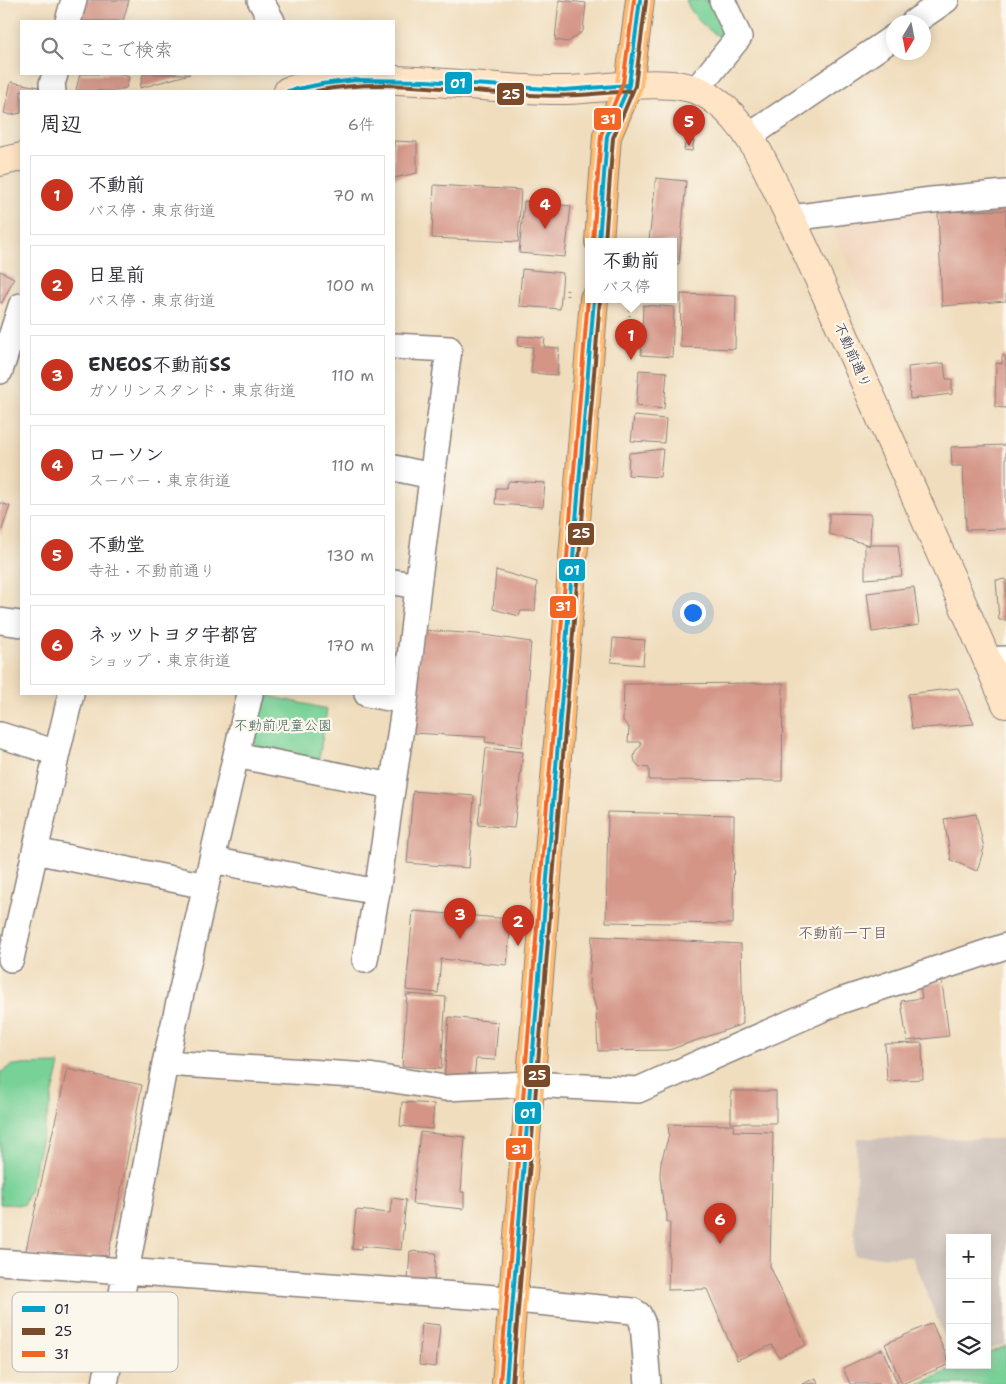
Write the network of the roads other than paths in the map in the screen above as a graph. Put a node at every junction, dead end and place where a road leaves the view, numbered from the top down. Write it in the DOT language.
graph roads {
  1 [pos="74,0"];
  2 [pos="260,0"];
  3 [pos="640,0"];
  4 [pos="722,0"];
  5 [pos="946,0"];
  6 [pos="924,15"];
  7 [pos="68,20"];
  8 [pos="271,20"];
  9 [pos="886,42"];
  10 [pos="54,75"];
  11 [pos="295,84"];
  12 [pos="629,85"];
  13 [pos="380,86"];
  14 [pos="53,90"];
  15 [pos="696,90"];
  16 [pos="748,137"];
  17 [pos="20,157"];
  18 [pos="0,162"];
  19 [pos="1006,193"];
  20 [pos="790,218"];
  21 [pos="599,238"];
  22 [pos="594,303"];
  23 [pos="20,309"];
  24 [pos="395,346"];
  25 [pos="0,372"];
  26 [pos="395,468"];
  27 [pos="432,476"];
  28 [pos="395,582"];
  29 [pos="418,586"];
  30 [pos="0,621"];
  31 [pos="20,624"];
  32 [pos="997,659"];
  33 [pos="70,695"];
  34 [pos="250,695"];
  35 [pos="372,695"];
  36 [pos="405,701"];
  37 [pos="1006,704"];
  38 [pos="0,735"];
  39 [pos="57,753"];
  40 [pos="236,755"];
  41 [pos="392,786"];
  42 [pos="35,851"];
  43 [pos="212,860"];
  44 [pos="206,886"];
  45 [pos="377,892"];
  46 [pos="1006,946"];
  47 [pos="11,959"];
  48 [pos="365,960"];
  49 [pos="165,1064"];
  50 [pos="531,1084"];
  51 [pos="0,1262"];
  52 [pos="126,1271"];
  53 [pos="122,1292"];
  54 [pos="512,1300"];
  55 [pos="506,1384"];
  56 [pos="648,1384"];
  1 -- 7 [label="street"];
  2 -- 8 [label="street"];
  3 -- 12 [label="highway"];
  4 -- 15 [label="street"];
  5 -- 6 [label="street"];
  9 -- 16 [label="street"];
  10 -- 14 [label="street"];
  11 -- 13 [label="street, 不動前通り"];
  12 -- 13 [label="street, 不動前通り"];
  12 -- 15 [label="street, 不動前通り"];
  12 -- 21 [label="highway"];
  15 -- 16 [label="street, 不動前通り"];
  16 -- 20 [label="street, 不動前通り"];
  17 -- 18 [label="street"];
  19 -- 20 [label="street"];
  20 -- 32 [label="street, 不動前通り"];
  22 -- 50 [label="highway"];
  23 -- 25 [label="street"];
  24 -- 27 [label="street"];
  26 -- 27 [label="street"];
  27 -- 29 [label="street"];
  28 -- 29 [label="street"];
  29 -- 36 [label="street"];
  30 -- 31 [label="street"];
  32 -- 37 [label="street, 不動前通り"];
  33 -- 39 [label="street"];
  34 -- 40 [label="street"];
  35 -- 36 [label="street"];
  36 -- 41 [label="street"];
  38 -- 39 [label="street"];
  39 -- 42 [label="street"];
  40 -- 41 [label="street"];
  40 -- 43 [label="street"];
  41 -- 45 [label="street"];
  42 -- 44 [label="street"];
  42 -- 47 [label="street"];
  43 -- 44 [label="street"];
  43 -- 45 [label="street"];
  44 -- 49 [label="street"];
  45 -- 48 [label="street"];
  46 -- 50 [label="street"];
  49 -- 50 [label="street"];
  49 -- 52 [label="street"];
  50 -- 54 [label="highway"];
  51 -- 52 [label="street"];
  52 -- 53 [label="street"];
  52 -- 54 [label="street"];
  54 -- 55 [label="highway"];
  54 -- 56 [label="street"];
}
